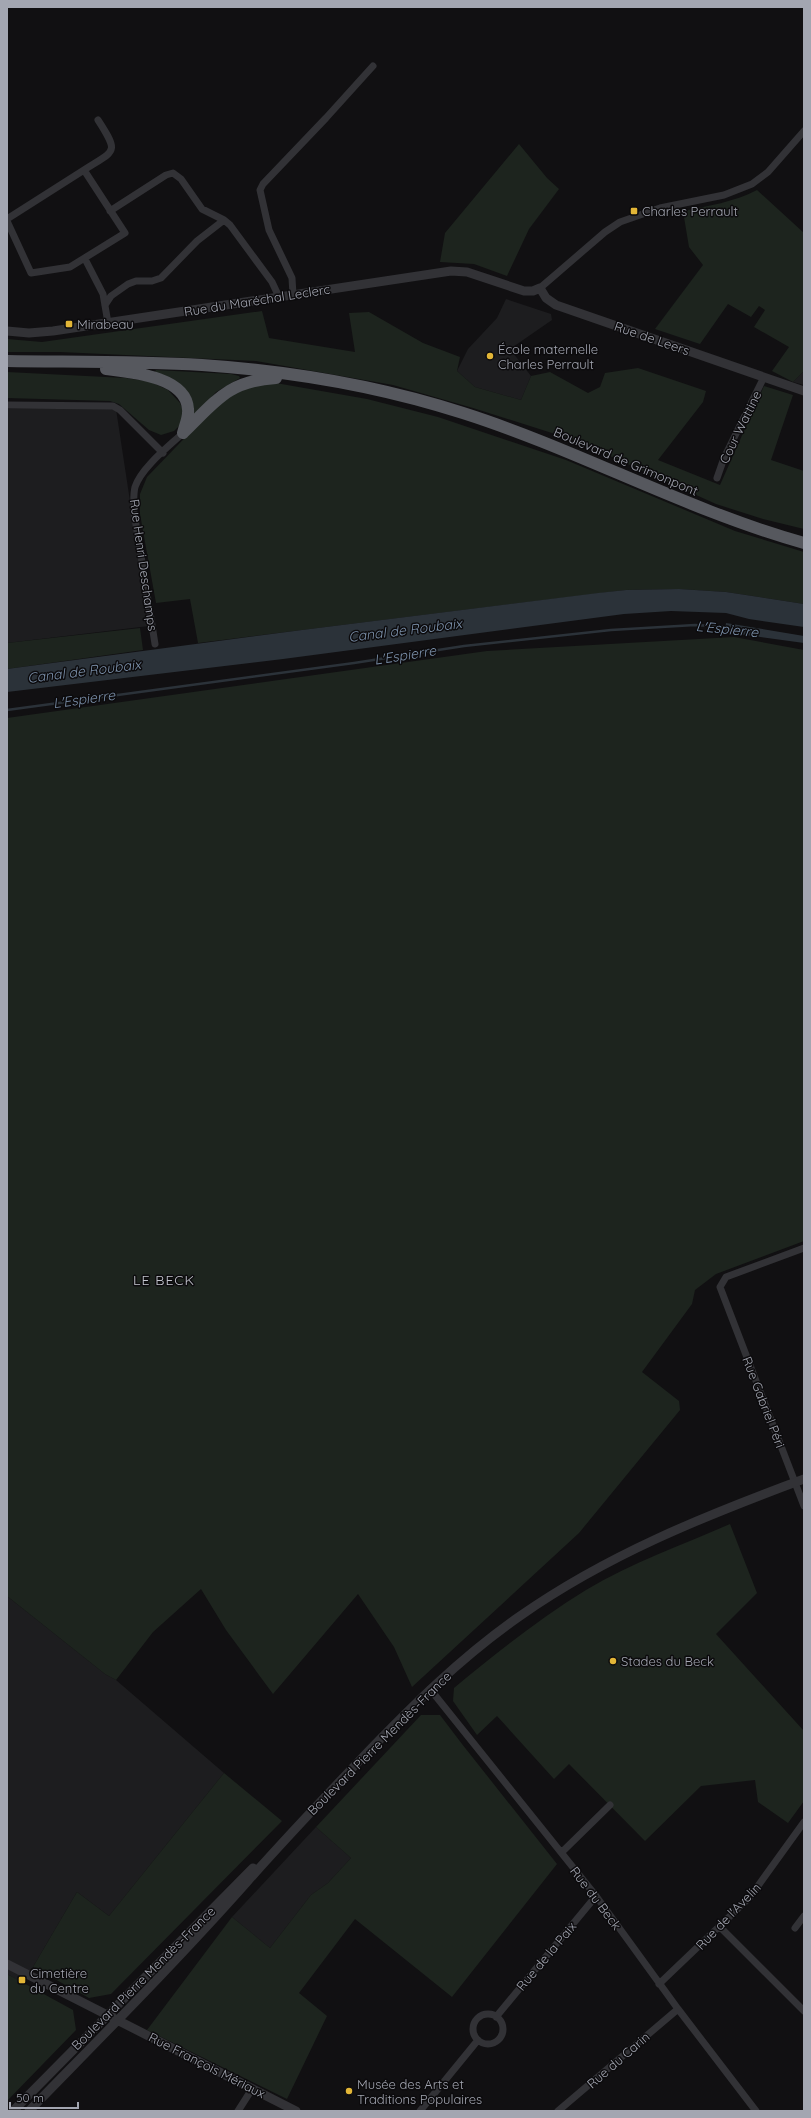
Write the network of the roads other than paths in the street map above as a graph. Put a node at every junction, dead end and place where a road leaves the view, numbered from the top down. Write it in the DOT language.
graph roads {
  1 [pos="372,66"];
  2 [pos="98,120"];
  3 [pos="804,131"];
  4 [pos="84,170"];
  5 [pos="110,211"];
  6 [pos="7,220"];
  7 [pos="224,220"];
  8 [pos="85,259"];
  9 [pos="540,288"];
  10 [pos="293,295"];
  11 [pos="279,297"];
  12 [pos="105,305"];
  13 [pos="108,323"];
  14 [pos="7,331"];
  15 [pos="7,361"];
  16 [pos="30,361"];
  17 [pos="305,377"];
  18 [pos="764,377"];
  19 [pos="804,391"];
  20 [pos="7,405"];
  21 [pos="183,433"];
  22 [pos="163,453"];
  23 [pos="716,478"];
  24 [pos="804,543"];
  25 [pos="155,644"];
  26 [pos="804,1248"];
  27 [pos="800,1481"];
  28 [pos="804,1506"];
  29 [pos="430,1689"];
  30 [pos="610,1805"];
  31 [pos="804,1822"];
  32 [pos="562,1852"];
  33 [pos="254,1870"];
  34 [pos="596,1896"];
  35 [pos="804,1916"];
  36 [pos="720,1926"];
  37 [pos="795,1928"];
  38 [pos="7,1964"];
  39 [pos="659,1984"];
  40 [pos="678,2009"];
  41 [pos="804,2011"];
  42 [pos="107,2014"];
  43 [pos="496,2017"];
  44 [pos="117,2020"];
  45 [pos="478,2040"];
  46 [pos="252,2089"];
  47 [pos="13,2111"];
  48 [pos="29,2111"];
  49 [pos="238,2111"];
  50 [pos="296,2111"];
  51 [pos="420,2111"];
  52 [pos="558,2111"];
  53 [pos="756,2111"];
  1 -- 10 [label="street"];
  2 -- 4 [label="street"];
  3 -- 9 [label="street"];
  4 -- 5 [label="street"];
  4 -- 6 [label="street"];
  5 -- 7 [label="street"];
  5 -- 8 [label="street"];
  6 -- 8 [label="street"];
  7 -- 11 [label="street"];
  7 -- 12 [label="street"];
  8 -- 12 [label="street"];
  9 -- 10 [label="street, Rue du Maréchal Leclerc"];
  9 -- 18 [label="street, Rue de Leers"];
  10 -- 11 [label="street, Rue du Maréchal Leclerc"];
  11 -- 13 [label="street, Rue du Maréchal Leclerc"];
  12 -- 13 [label="street"];
  13 -- 14 [label="street, Rue du Maréchal Leclerc"];
  15 -- 16 [label="highway"];
  16 -- 17 [label="highway"];
  16 -- 21 [label="highway"];
  17 -- 21 [label="highway"];
  17 -- 24 [label="highway, Boulevard de Grimonpont"];
  18 -- 19 [label="street, Rue de Leers"];
  18 -- 23 [label="street, Cour Wattine"];
  20 -- 22 [label="street"];
  21 -- 22 [label="street, Rue Henri Deschamps"];
  22 -- 25 [label="street, Rue Henri Deschamps"];
  26 -- 27 [label="street, Rue Gabriel Péri"];
  27 -- 28 [label="street, Rue Gabriel Péri"];
  27 -- 29 [label="street, Boulevard Pierre Mendès-France"];
  29 -- 32 [label="street, Rue du Beck"];
  29 -- 33 [label="street, Boulevard Pierre Mendès-France"];
  30 -- 32 [label="street"];
  31 -- 36 [label="street, Rue de l'Avelin"];
  32 -- 34 [label="street, Rue du Beck"];
  33 -- 42 [label="street, Boulevard Pierre Mendès-France"];
  33 -- 44 [label="street, Boulevard Pierre Mendès-France"];
  34 -- 39 [label="street, Rue du Beck"];
  34 -- 43 [label="street, Rue de la Paix"];
  35 -- 37 [label="street"];
  36 -- 39 [label="street, Rue de l'Avelin"];
  36 -- 41 [label="street"];
  38 -- 42 [label="street"];
  39 -- 40 [label="street, Rue du Beck"];
  40 -- 52 [label="street, Rue du Carin"];
  40 -- 53 [label="street, Rue du Beck"];
  42 -- 44 [label="street"];
  42 -- 47 [label="street, Boulevard Pierre Mendès-France"];
  43 -- 45 [label="street"];
  43 -- 45 [label="street"];
  44 -- 46 [label="street, Rue François Mériaux"];
  44 -- 48 [label="street, Boulevard Pierre Mendès-France"];
  45 -- 51 [label="street"];
  46 -- 49 [label="street"];
  46 -- 50 [label="street, Rue François Mériaux"];
}
